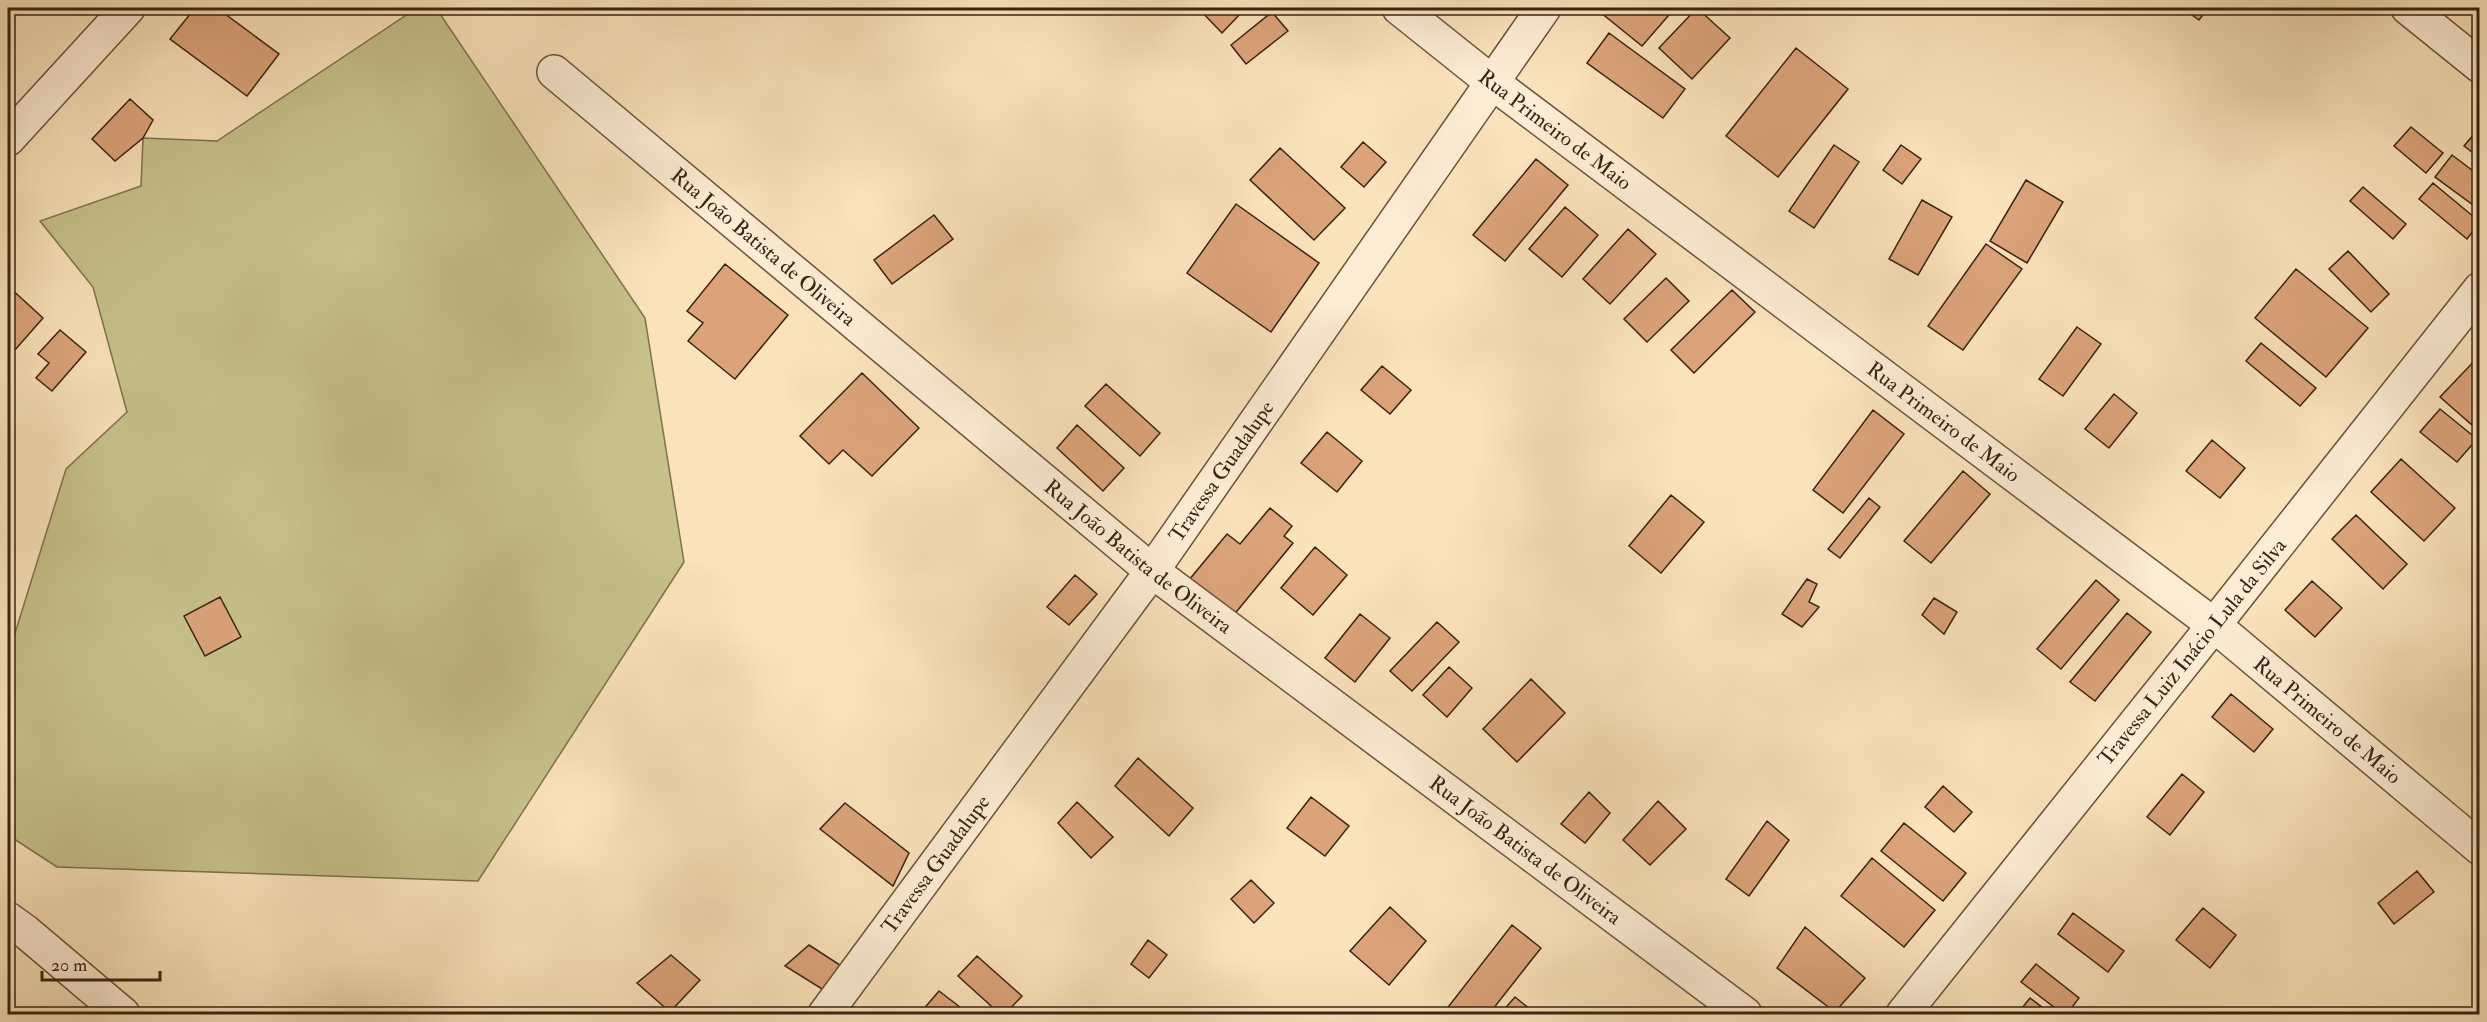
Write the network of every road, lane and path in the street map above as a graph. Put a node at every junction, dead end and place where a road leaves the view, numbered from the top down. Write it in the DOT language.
graph roads {
  1 [pos="128,8"];
  2 [pos="1399,8"];
  3 [pos="1544,8"];
  4 [pos="2409,8"];
  5 [pos="2480,66"];
  6 [pos="554,72"];
  7 [pos="1493,83"];
  8 [pos="8,138"];
  9 [pos="2480,289"];
  10 [pos="1152,571"];
  11 [pos="2214,626"];
  12 [pos="2480,848"];
  13 [pos="8,919"];
  14 [pos="123,1014"];
  15 [pos="825,1014"];
  16 [pos="1744,1014"];
  17 [pos="1903,1014"];
  1 -- 8 [label="street"];
  2 -- 7 [label="street, Rua Primeiro de Maio"];
  3 -- 7 [label="street, Travessa Guadalupe"];
  4 -- 5 [label="street"];
  6 -- 10 [label="street, Rua João Batista de Oliveira"];
  7 -- 10 [label="street, Travessa Guadalupe"];
  7 -- 11 [label="street, Rua Primeiro de Maio"];
  9 -- 11 [label="street, Travessa Luiz Inácio Lula da Silva"];
  10 -- 15 [label="street, Travessa Guadalupe"];
  10 -- 16 [label="street, Rua João Batista de Oliveira"];
  11 -- 12 [label="street, Rua Primeiro de Maio"];
  11 -- 17 [label="street, Travessa Luiz Inácio Lula da Silva"];
  13 -- 14 [label="street"];
}
